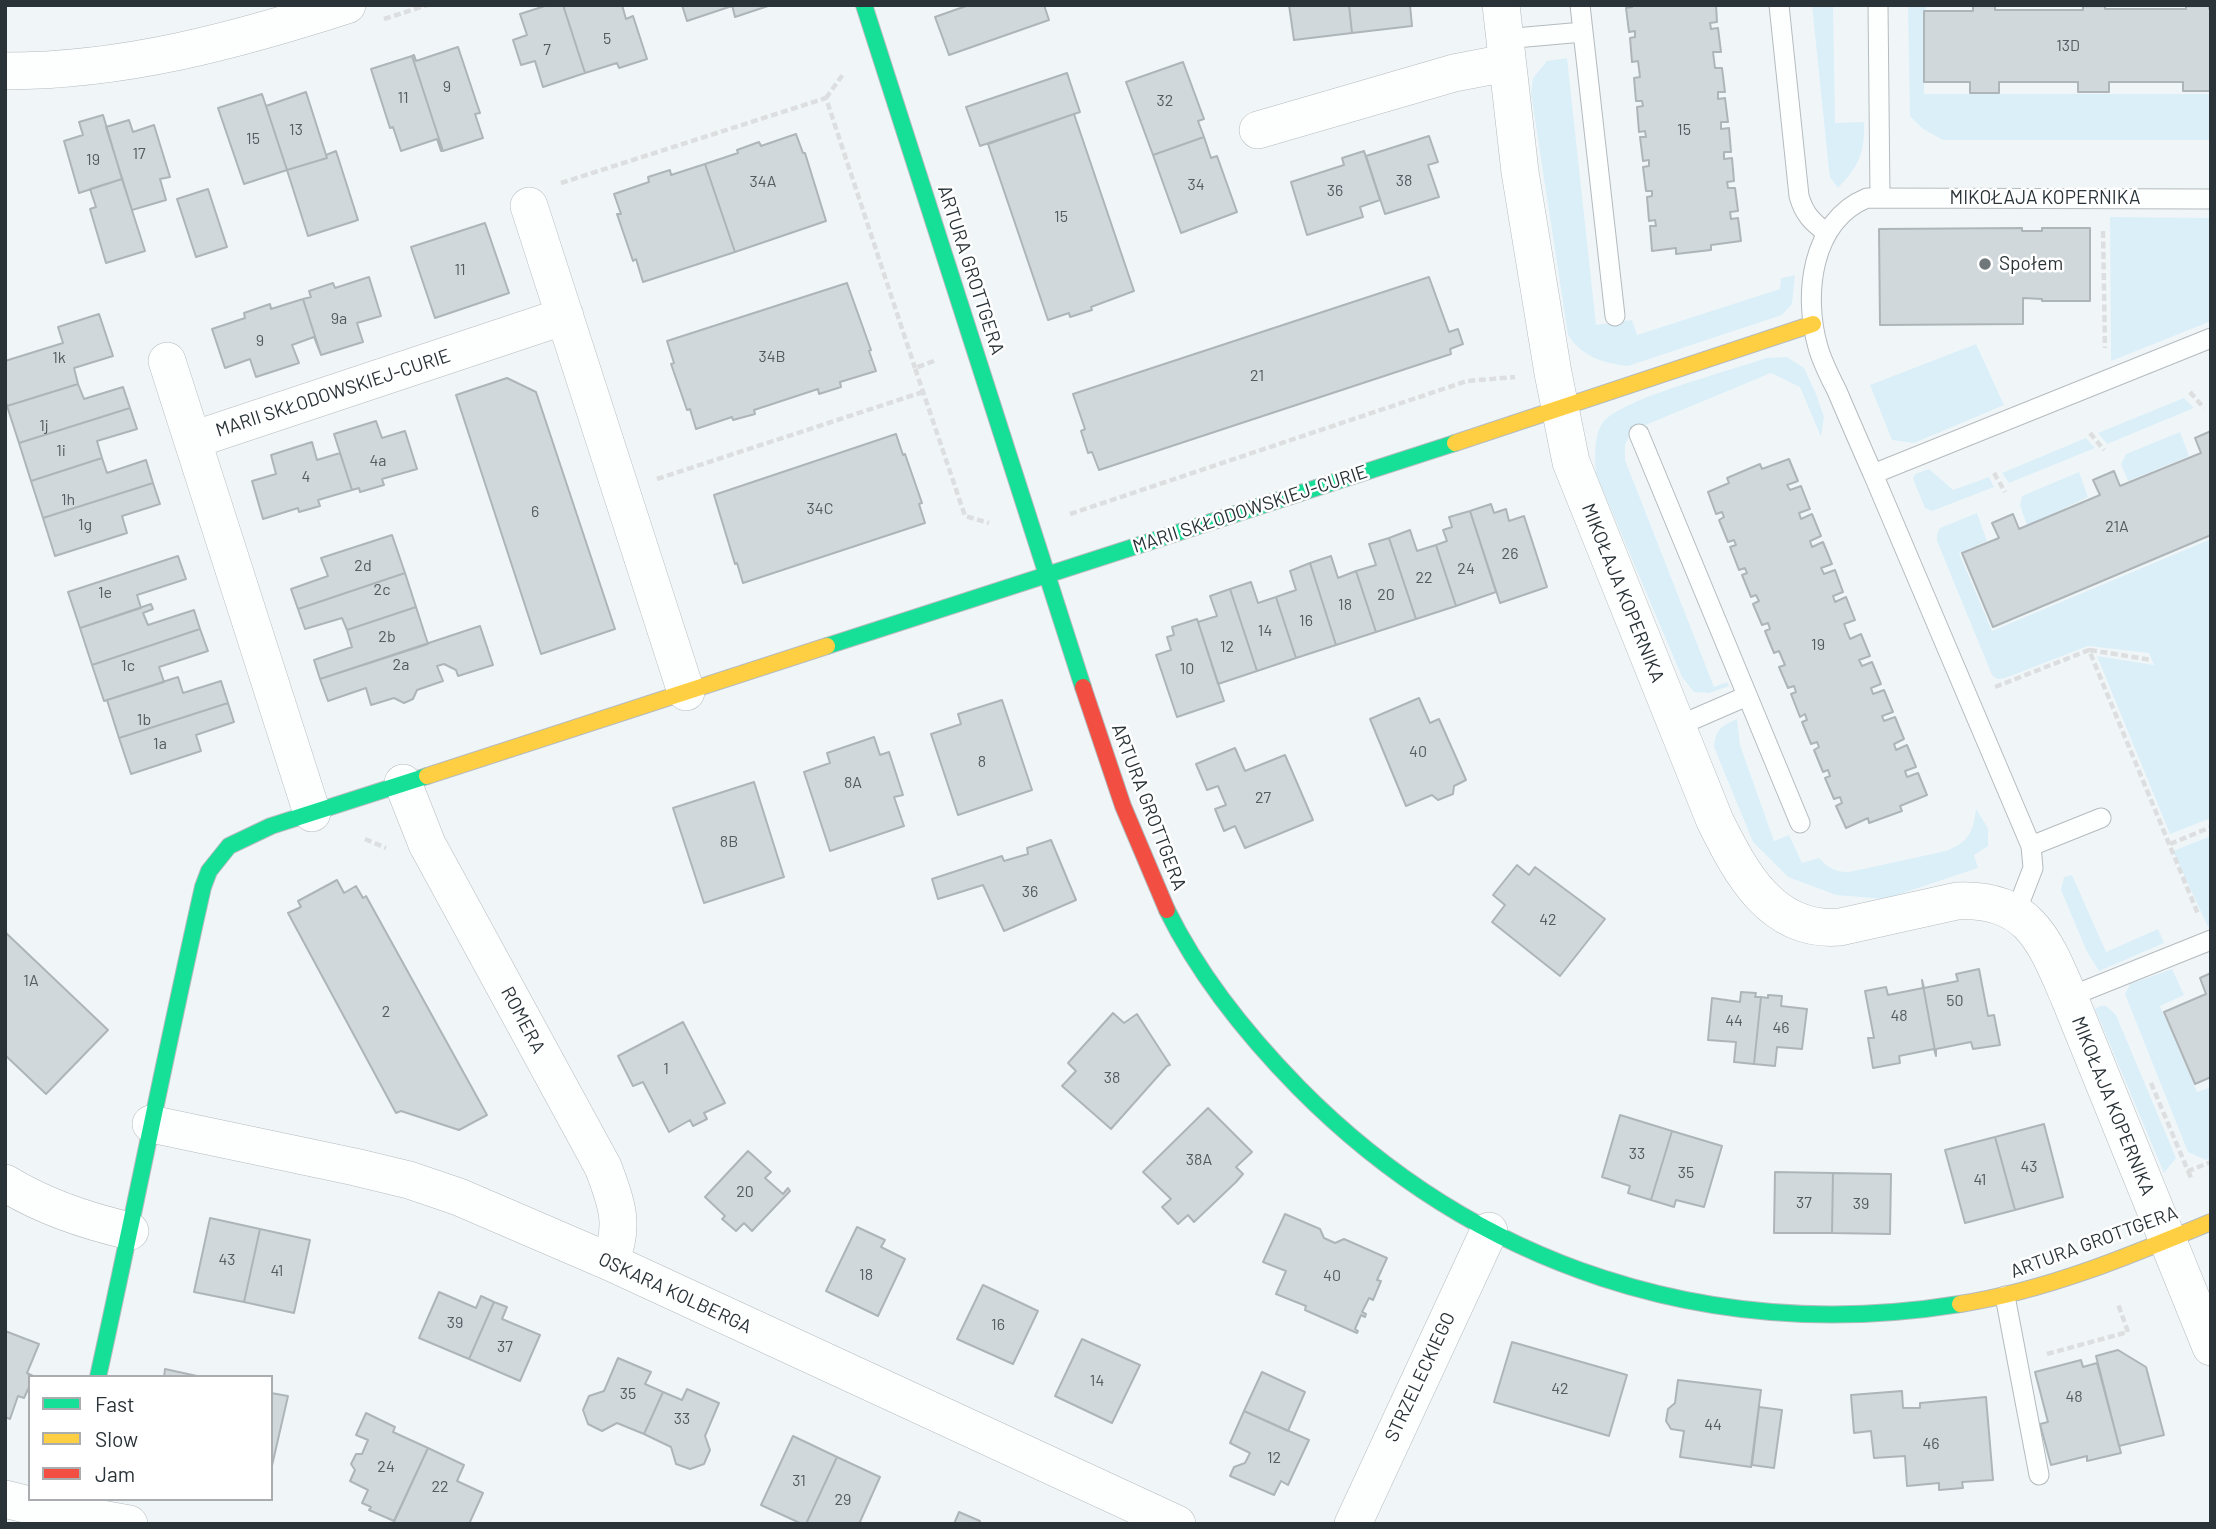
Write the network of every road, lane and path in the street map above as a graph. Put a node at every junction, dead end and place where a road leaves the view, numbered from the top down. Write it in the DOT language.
graph roads {
  1 [pos="347,5"];
  2 [pos="864,5"];
  3 [pos="1580,5"];
  4 [pos="1780,5"];
  5 [pos="1878,5"];
  6 [pos="1583,32"];
  7 [pos="1504,36"];
  8 [pos="5,71"];
  9 [pos="1258,130"];
  10 [pos="541,196"];
  11 [pos="1880,197"];
  12 [pos="2102,198"];
  13 [pos="2211,199"];
  14 [pos="1827,233"];
  15 [pos="565,316"];
  16 [pos="1615,316"];
  17 [pos="1813,324"];
  18 [pos="2211,338"];
  19 [pos="941,359"];
  20 [pos="167,361"];
  21 [pos="915,368"];
  22 [pos="2105,381"];
  23 [pos="1556,390"];
  24 [pos="923,392"];
  25 [pos="2190,392"];
  26 [pos="2204,408"];
  27 [pos="2090,433"];
  28 [pos="1639,434"];
  29 [pos="193,440"];
  30 [pos="2104,450"];
  31 [pos="1994,473"];
  32 [pos="1873,474"];
  33 [pos="651,481"];
  34 [pos="2005,492"];
  35 [pos="1066,516"];
  36 [pos="994,531"];
  37 [pos="1047,575"];
  38 [pos="2089,650"];
  39 [pos="2152,660"];
  40 [pos="1991,688"];
  41 [pos="686,692"];
  42 [pos="1747,696"];
  43 [pos="1678,726"];
  44 [pos="403,783"];
  45 [pos="312,813"];
  46 [pos="2101,818"];
  47 [pos="1800,823"];
  48 [pos="2211,827"];
  49 [pos="364,838"];
  50 [pos="2169,844"];
  51 [pos="2031,846"];
  52 [pos="392,857"];
  53 [pos="2017,912"];
  54 [pos="2210,940"];
  55 [pos="2069,998"];
  56 [pos="150,1124"];
  57 [pos="2188,1171"];
  58 [pos="2192,1180"];
  59 [pos="5,1182"];
  60 [pos="2211,1222"];
  61 [pos="130,1231"];
  62 [pos="1489,1231"];
  63 [pos="2167,1240"];
  64 [pos="610,1262"];
  65 [pos="2005,1296"];
  66 [pos="2211,1347"];
  67 [pos="98,1375"];
  68 [pos="2039,1475"];
  69 [pos="5,1499"];
  70 [pos="67,1512"];
  71 [pos="129,1524"];
  72 [pos="1177,1524"];
  73 [pos="1353,1524"];
  1 -- 8 [label="street"];
  2 -- 37 [label="street, ARTURA GROTTGERA"];
  3 -- 6 [label="lane"];
  4 -- 14 [label="lane"];
  5 -- 11 [label="lane"];
  6 -- 7 [label="lane"];
  6 -- 16 [label="lane"];
  7 -- 9 [label="street"];
  7 -- 23 [label="street, MIKOŁAJA KOPERNIKA"];
  10 -- 15 [label="street"];
  10 -- 21 [label="path"];
  11 -- 12 [label="lane, MIKOŁAJA KOPERNIKA"];
  11 -- 14 [label="lane, MIKOŁAJA KOPERNIKA"];
  12 -- 13 [label="lane, MIKOŁAJA KOPERNIKA"];
  12 -- 22 [label="path"];
  14 -- 17 [label="lane, MIKOŁAJA KOPERNIKA"];
  15 -- 29 [label="street, MARII SKŁODOWSKIEJ-CURIE"];
  15 -- 41 [label="street"];
  17 -- 23 [label="street, MARII SKŁODOWSKIEJ-CURIE"];
  17 -- 32 [label="lane, MIKOŁAJA KOPERNIKA"];
  18 -- 22 [label="lane"];
  19 -- 21 [label="path"];
  20 -- 29 [label="street"];
  21 -- 24 [label="path"];
  22 -- 32 [label="lane"];
  23 -- 35 [label="path"];
  23 -- 37 [label="street, MARII SKŁODOWSKIEJ-CURIE"];
  23 -- 43 [label="street, MIKOŁAJA KOPERNIKA"];
  24 -- 33 [label="path"];
  24 -- 36 [label="path"];
  25 -- 26 [label="path"];
  27 -- 30 [label="path"];
  28 -- 42 [label="lane"];
  29 -- 45 [label="street, MARII SKŁODOWSKIEJ-CURIE"];
  31 -- 34 [label="path"];
  32 -- 51 [label="lane, MIKOŁAJA KOPERNIKA"];
  37 -- 41 [label="street, MARII SKŁODOWSKIEJ-CURIE"];
  37 -- 62 [label="street, ARTURA GROTTGERA"];
  38 -- 39 [label="path"];
  38 -- 40 [label="path"];
  38 -- 50 [label="path"];
  41 -- 44 [label="street, MARII SKŁODOWSKIEJ-CURIE"];
  42 -- 43 [label="lane"];
  42 -- 47 [label="lane"];
  43 -- 53 [label="street, MIKOŁAJA KOPERNIKA"];
  44 -- 45 [label="street, MARII SKŁODOWSKIEJ-CURIE"];
  44 -- 64 [label="street, ROMERA"];
  45 -- 56 [label="street, MARII SKŁODOWSKIEJ-CURIE"];
  46 -- 51 [label="lane"];
  48 -- 50 [label="path"];
  49 -- 52 [label="path"];
  50 -- 54 [label="path"];
  51 -- 53 [label="lane, MIKOŁAJA KOPERNIKA"];
  53 -- 55 [label="street, MIKOŁAJA KOPERNIKA"];
  54 -- 55 [label="lane"];
  55 -- 63 [label="street, MIKOŁAJA KOPERNIKA"];
  56 -- 61 [label="street, MARII SKŁODOWSKIEJ-CURIE"];
  56 -- 64 [label="street, OSKARA KOLBERGA"];
  57 -- 58 [label="path"];
  59 -- 61 [label="street"];
  60 -- 63 [label="street, ARTURA GROTTGERA"];
  61 -- 67 [label="street, MARII SKŁODOWSKIEJ-CURIE"];
  62 -- 65 [label="street, ARTURA GROTTGERA"];
  62 -- 73 [label="street, STRZELECKIEGO"];
  63 -- 65 [label="street, ARTURA GROTTGERA"];
  63 -- 66 [label="street, MIKOŁAJA KOPERNIKA"];
  64 -- 72 [label="street, OSKARA KOLBERGA"];
  65 -- 68 [label="lane"];
  69 -- 70 [label="street"];
  70 -- 71 [label="street"];
}
